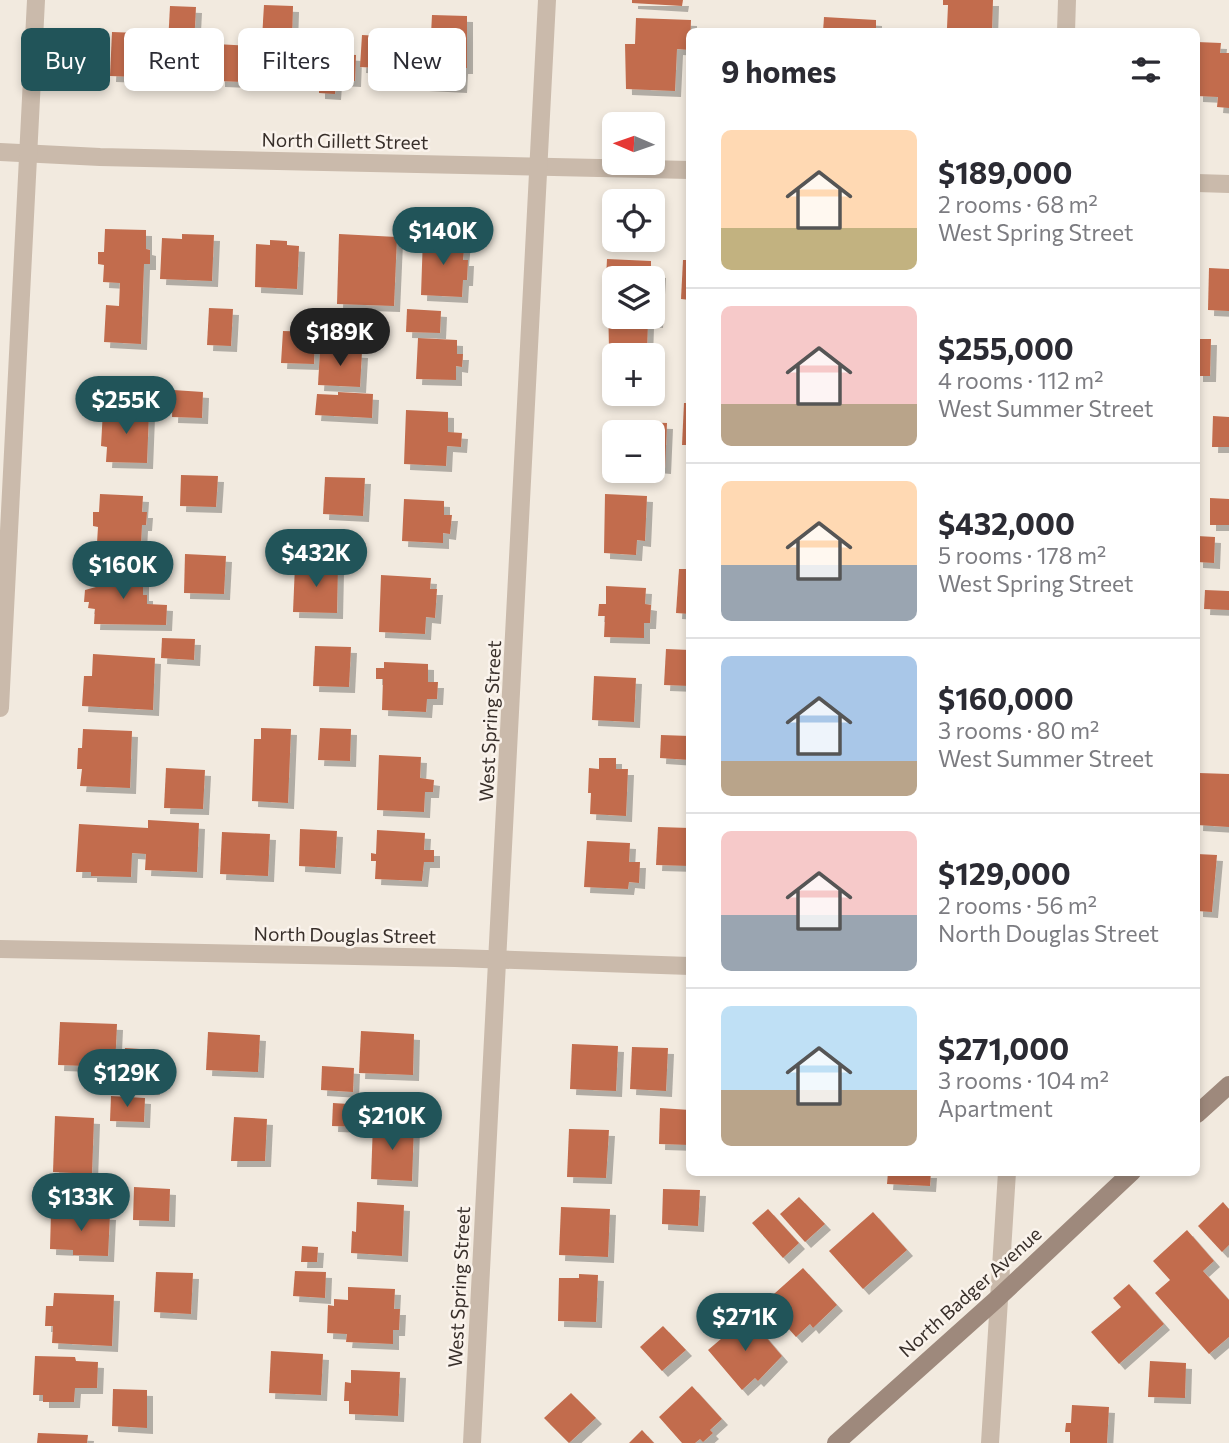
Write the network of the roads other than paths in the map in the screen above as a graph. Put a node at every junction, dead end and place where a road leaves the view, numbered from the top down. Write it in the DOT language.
graph roads {
  1 [pos="36,0"];
  2 [pos="547,0"];
  3 [pos="1067,0"];
  4 [pos="1066,28"];
  5 [pos="0,152"];
  6 [pos="29,153"];
  7 [pos="539,166"];
  8 [pos="686,170"];
  9 [pos="1200,183"];
  10 [pos="1229,184"];
  11 [pos="0,708"];
  12 [pos="0,949"];
  13 [pos="499,959"];
  14 [pos="686,966"];
  15 [pos="1229,1085"];
  16 [pos="1200,1111"];
  17 [pos="1007,1176"];
  18 [pos="1128,1176"];
  19 [pos="999,1297"];
  20 [pos="472,1443"];
  21 [pos="836,1443"];
  22 [pos="990,1443"];
  1 -- 6 [label="street"];
  2 -- 7 [label="street, West Spring Street"];
  3 -- 4 [label="street"];
  5 -- 6 [label="street, North Gillett Street"];
  6 -- 7 [label="street, North Gillett Street"];
  6 -- 11 [label="street"];
  7 -- 8 [label="street, North Gillett Street"];
  7 -- 13 [label="street, West Spring Street"];
  9 -- 10 [label="street"];
  12 -- 13 [label="street, North Douglas Street"];
  13 -- 14 [label="street, North Douglas Street"];
  13 -- 20 [label="street, West Spring Street"];
  15 -- 16 [label="main road"];
  17 -- 19 [label="street"];
  18 -- 19 [label="main road, North Badger Avenue"];
  19 -- 21 [label="main road, North Badger Avenue"];
  19 -- 22 [label="street"];
}
